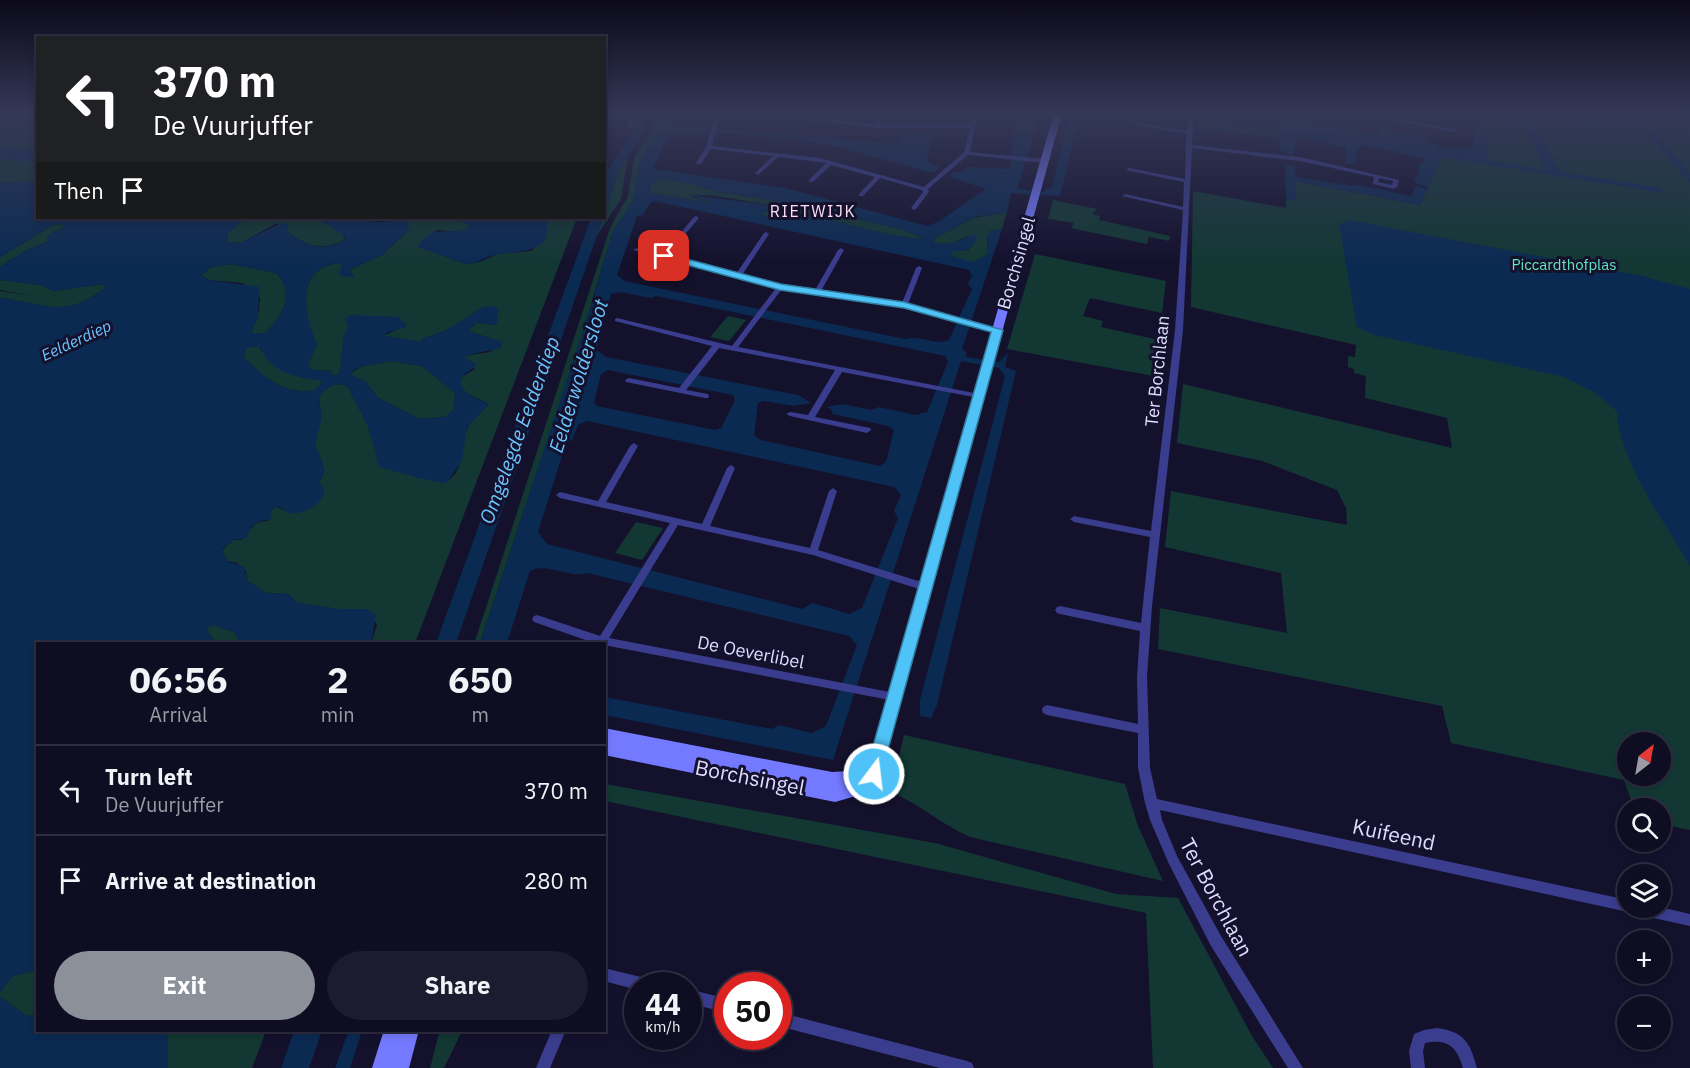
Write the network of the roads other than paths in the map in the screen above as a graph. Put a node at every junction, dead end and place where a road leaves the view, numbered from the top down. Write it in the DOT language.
graph roads {
  1 [pos="769,163"];
  2 [pos="830,163"];
  3 [pos="955,163"];
  4 [pos="1044,163"];
  5 [pos="1187,163"];
  6 [pos="1317,163"];
  7 [pos="1129,170"];
  8 [pos="758,173"];
  9 [pos="1377,176"];
  10 [pos="878,177"];
  11 [pos="812,181"];
  12 [pos="1186,182"];
  13 [pos="925,189"];
  14 [pos="861,195"];
  15 [pos="1125,196"];
  16 [pos="914,208"];
  17 [pos="1185,209"];
  18 [pos="696,218"];
  19 [pos="766,234"];
  20 [pos="636,250"];
  21 [pos="841,250"];
  22 [pos="664,256"];
  23 [pos="919,268"];
  24 [pos="739,275"];
  25 [pos="780,287"];
  26 [pos="817,292"];
  27 [pos="904,305"];
  28 [pos="617,320"];
  29 [pos="997,330"];
  30 [pos="717,345"];
  31 [pos="734,348"];
  32 [pos="840,369"];
  33 [pos="629,380"];
  34 [pos="683,389"];
  35 [pos="705,396"];
  36 [pos="979,396"];
  37 [pos="790,414"];
  38 [pos="810,418"];
  39 [pos="867,429"];
  40 [pos="634,446"];
  41 [pos="731,468"];
  42 [pos="833,491"];
  43 [pos="560,495"];
  44 [pos="601,503"];
  45 [pos="1074,519"];
  46 [pos="676,521"];
  47 [pos="705,527"];
  48 [pos="1155,535"];
  49 [pos="813,552"];
  50 [pos="925,587"];
  51 [pos="1060,610"];
  52 [pos="537,619"];
  53 [pos="1146,628"];
  54 [pos="602,641"];
  55 [pos="895,697"];
  56 [pos="1047,710"];
  57 [pos="1141,729"];
  58 [pos="606,735"];
  59 [pos="606,748"];
  60 [pos="877,759"];
  61 [pos="1151,803"];
  62 [pos="1617,904"];
  63 [pos="1671,916"];
  64 [pos="1690,920"];
  65 [pos="606,975"];
  66 [pos="624,979"];
  67 [pos="792,1023"];
  68 [pos="393,1032"];
  69 [pos="408,1032"];
  70 [pos="558,1032"];
  71 [pos="1472,1067"];
  72 [pos="383,1068"];
  73 [pos="398,1068"];
  74 [pos="543,1068"];
  75 [pos="967,1068"];
  76 [pos="1296,1068"];
  77 [pos="1418,1068"];
  1 -- 8 [label="street"];
  2 -- 10 [label="street"];
  2 -- 11 [label="street"];
  3 -- 13 [label="street"];
  4 -- 29 [label="main road, Borchsingel"];
  5 -- 12 [label="street, Ter Borchlaan"];
  6 -- 9 [label="street"];
  7 -- 12 [label="street"];
  10 -- 13 [label="street"];
  10 -- 14 [label="street"];
  12 -- 17 [label="street, Ter Borchlaan"];
  13 -- 16 [label="street"];
  15 -- 17 [label="street"];
  17 -- 48 [label="street, Ter Borchlaan"];
  18 -- 22 [label="street"];
  19 -- 24 [label="street"];
  20 -- 22 [label="street"];
  21 -- 26 [label="street"];
  22 -- 24 [label="street"];
  23 -- 27 [label="street"];
  24 -- 25 [label="street"];
  25 -- 26 [label="street"];
  25 -- 31 [label="street"];
  26 -- 27 [label="street"];
  27 -- 29 [label="street"];
  28 -- 30 [label="street"];
  29 -- 36 [label="main road, Borchsingel"];
  30 -- 31 [label="street"];
  30 -- 34 [label="street"];
  31 -- 32 [label="street"];
  32 -- 36 [label="street"];
  32 -- 38 [label="street"];
  33 -- 34 [label="street"];
  34 -- 35 [label="street"];
  36 -- 50 [label="main road, Borchsingel"];
  37 -- 38 [label="street"];
  38 -- 39 [label="street"];
  40 -- 44 [label="street"];
  41 -- 47 [label="street"];
  42 -- 49 [label="street"];
  43 -- 44 [label="street"];
  44 -- 46 [label="street"];
  45 -- 48 [label="street"];
  46 -- 47 [label="street"];
  46 -- 54 [label="street"];
  47 -- 49 [label="street"];
  48 -- 53 [label="street, Ter Borchlaan"];
  49 -- 50 [label="street"];
  50 -- 55 [label="main road, Borchsingel"];
  51 -- 53 [label="street"];
  52 -- 54 [label="street, De Oeverlibel"];
  53 -- 57 [label="street, Ter Borchlaan"];
  54 -- 55 [label="street, De Oeverlibel"];
  55 -- 60 [label="main road, Borchsingel"];
  56 -- 57 [label="street"];
  57 -- 61 [label="street, Ter Borchlaan"];
  58 -- 60 [label="main road, Borchsingel"];
  59 -- 60 [label="main road, Borchsingel"];
  61 -- 62 [label="street, Kuifeend"];
  61 -- 76 [label="street, Ter Borchlaan"];
  63 -- 64 [label="street"];
  65 -- 66 [label="street"];
  67 -- 75 [label="street"];
  68 -- 72 [label="main road"];
  69 -- 73 [label="main road"];
  70 -- 74 [label="street"];
  71 -- 77 [label="street"];
}
